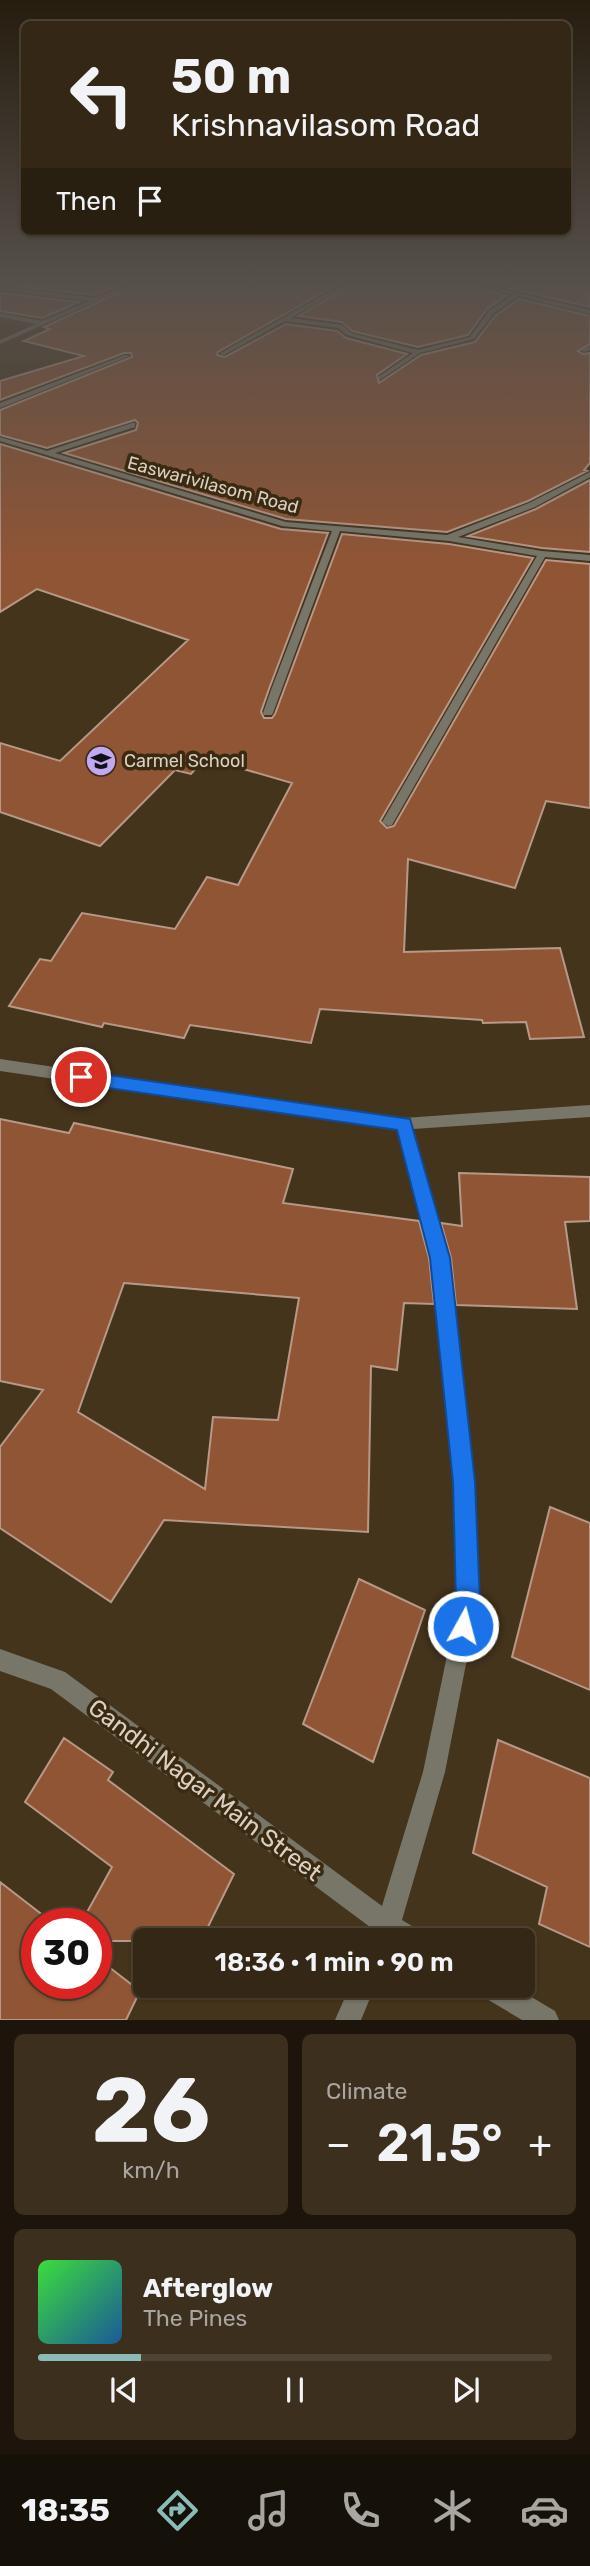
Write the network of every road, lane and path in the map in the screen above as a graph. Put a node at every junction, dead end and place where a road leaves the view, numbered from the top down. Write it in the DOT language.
graph roads {
  1 [pos="78,375"];
  2 [pos="383,375"];
  3 [pos="380,377"];
  4 [pos="0,406"];
  5 [pos="132,425"];
  6 [pos="0,439"];
  7 [pos="45,454"];
  8 [pos="590,474"];
  9 [pos="337,528"];
  10 [pos="449,538"];
  11 [pos="542,554"];
  12 [pos="590,558"];
  13 [pos="268,713"];
  14 [pos="388,822"];
  15 [pos="0,1065"];
  16 [pos="590,1111"];
  17 [pos="404,1124"];
  18 [pos="0,1660"];
  19 [pos="378,1928"];
  20 [pos="388,1928"];
  21 [pos="358,1998"];
  22 [pos="509,1998"];
  23 [pos="348,2020"];
  24 [pos="546,2020"];
  1 -- 4 [label="street"];
  2 -- 3 [label="street"];
  5 -- 7 [label="street"];
  6 -- 7 [label="street, Easwarivilasom Road"];
  7 -- 9 [label="street, Easwarivilasom Road"];
  8 -- 10 [label="street"];
  9 -- 10 [label="street, Easwarivilasom Road"];
  9 -- 13 [label="street"];
  10 -- 11 [label="street, Easwarivilasom Road"];
  11 -- 12 [label="street, Easwarivilasom Road"];
  11 -- 14 [label="street"];
  15 -- 17 [label="street"];
  16 -- 17 [label="street"];
  17 -- 20 [label="street"];
  18 -- 19 [label="street, Gandhi Nagar Main Street"];
  21 -- 23 [label="street"];
  22 -- 24 [label="street"];
}
